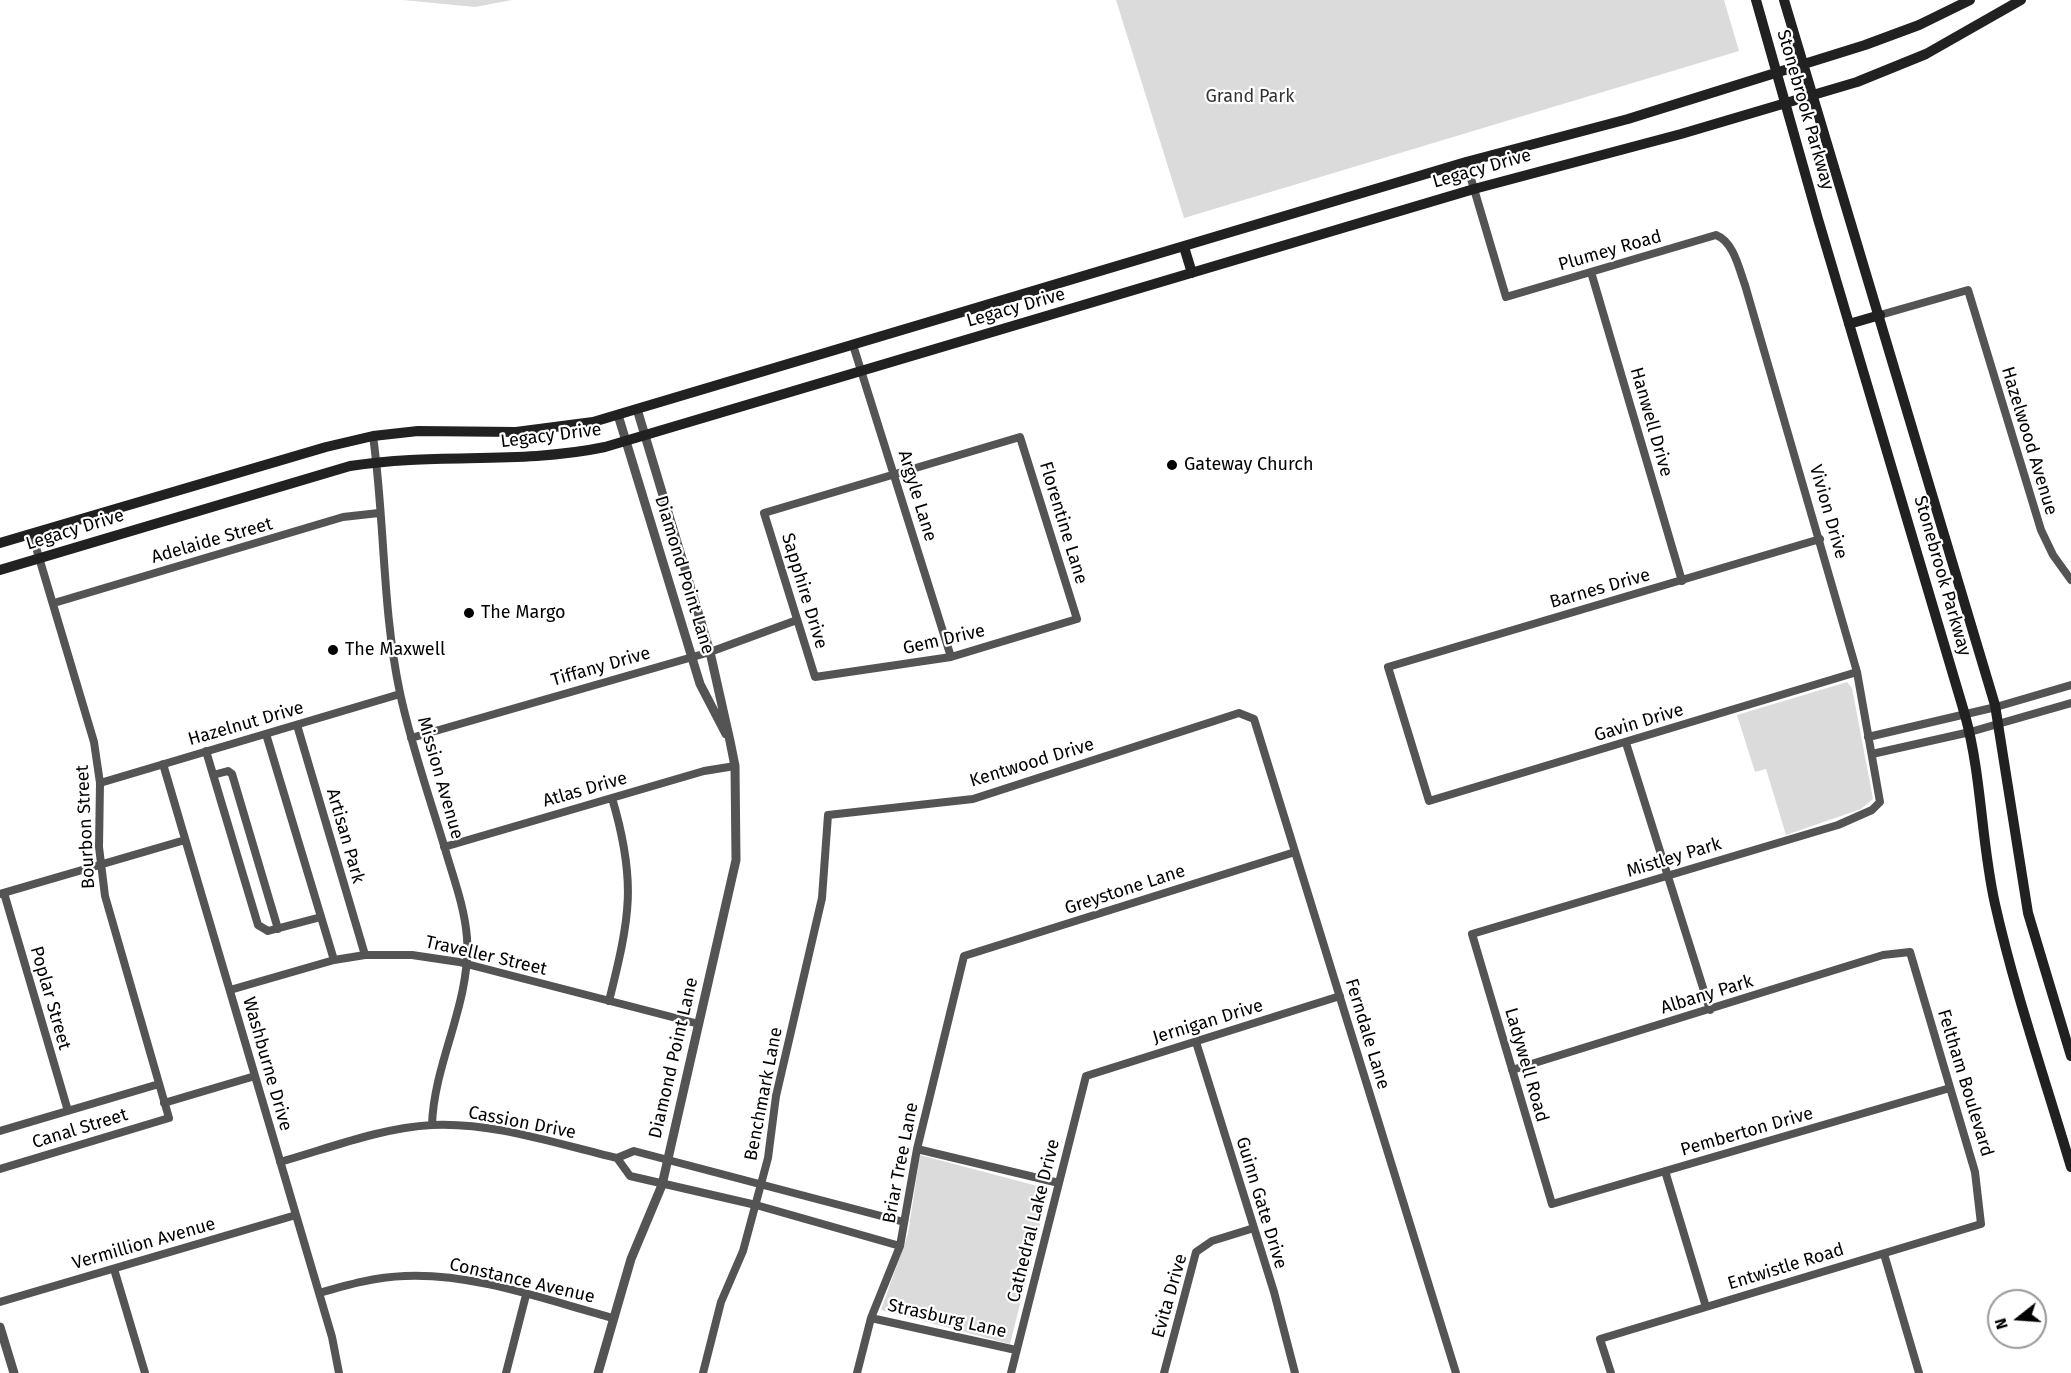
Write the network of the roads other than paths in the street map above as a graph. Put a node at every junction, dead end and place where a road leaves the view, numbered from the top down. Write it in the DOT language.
graph roads {
  1 [pos="1756,0"];
  2 [pos="1784,0"];
  3 [pos="1970,0"];
  4 [pos="2021,0"];
  5 [pos="1803,65"];
  6 [pos="1778,73"];
  7 [pos="1812,95"];
  8 [pos="1787,103"];
  9 [pos="1466,162"];
  10 [pos="1474,189"];
  11 [pos="1723,237"];
  12 [pos="1184,247"];
  13 [pos="1591,272"];
  14 [pos="1192,273"];
  15 [pos="1880,315"];
  16 [pos="1849,324"];
  17 [pos="853,345"];
  18 [pos="861,371"];
  19 [pos="637,409"];
  20 [pos="618,414"];
  21 [pos="645,435"];
  22 [pos="373,436"];
  23 [pos="626,441"];
  24 [pos="376,462"];
  25 [pos="894,474"];
  26 [pos="380,513"];
  27 [pos="32,534"];
  28 [pos="1820,539"];
  29 [pos="0,543"];
  30 [pos="39,558"];
  31 [pos="0,570"];
  32 [pos="2071,580"];
  33 [pos="1682,581"];
  34 [pos="54,603"];
  35 [pos="1077,619"];
  36 [pos="797,620"];
  37 [pos="710,651"];
  38 [pos="692,657"];
  39 [pos="951,657"];
  40 [pos="1857,672"];
  41 [pos="815,677"];
  42 [pos="2071,685"];
  43 [pos="400,694"];
  44 [pos="2071,703"];
  45 [pos="1996,707"];
  46 [pos="1239,713"];
  47 [pos="1965,715"];
  48 [pos="297,724"];
  49 [pos="1999,724"];
  50 [pos="1970,732"];
  51 [pos="266,734"];
  52 [pos="1868,737"];
  53 [pos="411,738"];
  54 [pos="730,741"];
  55 [pos="1626,743"];
  56 [pos="206,752"];
  57 [pos="1872,754"];
  58 [pos="163,764"];
  59 [pos="735,766"];
  60 [pos="213,775"];
  61 [pos="100,783"];
  62 [pos="612,798"];
  63 [pos="1429,801"];
  64 [pos="1880,802"];
  65 [pos="828,815"];
  66 [pos="185,840"];
  67 [pos="444,847"];
  68 [pos="1295,852"];
  69 [pos="100,865"];
  70 [pos="1667,876"];
  71 [pos="2,894"];
  72 [pos="321,917"];
  73 [pos="278,928"];
  74 [pos="1472,934"];
  75 [pos="1910,952"];
  76 [pos="365,955"];
  77 [pos="964,956"];
  78 [pos="334,960"];
  79 [pos="466,964"];
  80 [pos="230,990"];
  81 [pos="1340,996"];
  82 [pos="609,1001"];
  83 [pos="1710,1010"];
  84 [pos="699,1024"];
  85 [pos="1196,1042"];
  86 [pos="2071,1056"];
  87 [pos="1512,1070"];
  88 [pos="255,1076"];
  89 [pos="1086,1076"];
  90 [pos="159,1084"];
  91 [pos="1950,1088"];
  92 [pos="164,1103"];
  93 [pos="68,1111"];
  94 [pos="169,1118"];
  95 [pos="432,1125"];
  96 [pos="0,1131"];
  97 [pos="916,1149"];
  98 [pos="617,1158"];
  99 [pos="668,1161"];
  100 [pos="280,1162"];
  101 [pos="2071,1167"];
  102 [pos="0,1168"];
  103 [pos="1665,1171"];
  104 [pos="1059,1183"];
  105 [pos="662,1185"];
  106 [pos="760,1185"];
  107 [pos="1552,1204"];
  108 [pos="756,1205"];
  109 [pos="296,1215"];
  110 [pos="904,1222"];
  111 [pos="1981,1224"];
  112 [pos="1254,1228"];
  113 [pos="900,1246"];
  114 [pos="1884,1254"];
  115 [pos="114,1269"];
  116 [pos="319,1293"];
  117 [pos="526,1295"];
  118 [pos="0,1302"];
  119 [pos="1706,1307"];
  120 [pos="612,1318"];
  121 [pos="871,1318"];
  122 [pos="0,1327"];
  123 [pos="1016,1350"];
  124 [pos="14,1373"];
  125 [pos="145,1373"];
  126 [pos="339,1373"];
  127 [pos="506,1373"];
  128 [pos="598,1373"];
  129 [pos="703,1373"];
  130 [pos="857,1373"];
  131 [pos="1011,1373"];
  132 [pos="1164,1373"];
  133 [pos="1294,1373"];
  134 [pos="1456,1373"];
  135 [pos="1611,1373"];
  136 [pos="1919,1373"];
  1 -- 6 [label="main road, Stonebrook Parkway"];
  2 -- 5 [label="main road, Stonebrook Parkway"];
  3 -- 5 [label="main road, Legacy Drive"];
  4 -- 7 [label="main road, Legacy Drive"];
  5 -- 6 [label="main road, Legacy Drive"];
  5 -- 7 [label="main road, Stonebrook Parkway"];
  6 -- 8 [label="main road, Stonebrook Parkway"];
  6 -- 9 [label="main road, Legacy Drive"];
  7 -- 8 [label="main road, Legacy Drive"];
  7 -- 15 [label="main road, Stonebrook Parkway"];
  8 -- 10 [label="main road, Legacy Drive"];
  8 -- 16 [label="main road, Stonebrook Parkway"];
  9 -- 10 [label="street"];
  9 -- 12 [label="main road, Legacy Drive"];
  10 -- 13 [label="street, Plumey Road"];
  10 -- 14 [label="main road, Legacy Drive"];
  11 -- 13 [label="street, Plumey Road"];
  11 -- 28 [label="street, Vivion Drive"];
  12 -- 14 [label="main road"];
  12 -- 17 [label="main road, Legacy Drive"];
  13 -- 33 [label="street, Hanwell Drive"];
  14 -- 18 [label="main road, Legacy Drive"];
  15 -- 16 [label="main road"];
  15 -- 32 [label="street, Hazelwood Avenue"];
  15 -- 45 [label="main road, Stonebrook Parkway"];
  16 -- 47 [label="main road, Stonebrook Parkway"];
  17 -- 18 [label="street, Argyle Lane"];
  17 -- 19 [label="main road, Legacy Drive"];
  18 -- 21 [label="main road, Legacy Drive"];
  18 -- 25 [label="street, Argyle Lane"];
  19 -- 20 [label="main road, Legacy Drive"];
  19 -- 21 [label="street, Diamond Point Lane"];
  20 -- 22 [label="main road, Legacy Drive"];
  20 -- 23 [label="street, Diamond Point Lane"];
  21 -- 23 [label="main road, Legacy Drive"];
  21 -- 37 [label="street, Diamond Point Lane"];
  22 -- 24 [label="street, Mission Avenue"];
  22 -- 27 [label="main road, Legacy Drive"];
  23 -- 24 [label="main road, Legacy Drive"];
  23 -- 38 [label="street, Diamond Point Lane"];
  24 -- 26 [label="street, Mission Avenue"];
  24 -- 30 [label="main road, Legacy Drive"];
  25 -- 35 [label="street, Florentine Lane"];
  25 -- 36 [label="street, Sapphire Drive"];
  25 -- 39 [label="street, Argyle Lane"];
  26 -- 34 [label="street, Adelaide Street"];
  26 -- 43 [label="street, Mission Avenue"];
  27 -- 29 [label="main road, Legacy Drive"];
  27 -- 30 [label="street, Bourbon Street"];
  28 -- 33 [label="street, Barnes Drive"];
  28 -- 40 [label="street, Vivion Drive"];
  30 -- 31 [label="main road, Legacy Drive"];
  30 -- 34 [label="street, Bourbon Street"];
  33 -- 63 [label="street, Barnes Drive"];
  34 -- 61 [label="street, Bourbon Street"];
  35 -- 39 [label="street, Gem Drive"];
  36 -- 37 [label="street, Tiffany Drive"];
  36 -- 41 [label="street, Sapphire Drive"];
  37 -- 38 [label="street, Tiffany Drive"];
  37 -- 54 [label="street, Diamond Point Lane"];
  38 -- 53 [label="street, Tiffany Drive"];
  38 -- 54 [label="street, Diamond Point Lane"];
  39 -- 41 [label="street, Gem Drive"];
  40 -- 52 [label="street, Vivion Drive"];
  40 -- 55 [label="street, Gavin Drive"];
  42 -- 45 [label="street"];
  43 -- 48 [label="street, Hazelnut Drive"];
  43 -- 53 [label="street, Mission Avenue"];
  44 -- 49 [label="street"];
  45 -- 47 [label="street"];
  45 -- 49 [label="main road, Stonebrook Parkway"];
  46 -- 65 [label="street, Kentwood Drive"];
  46 -- 68 [label="street, Ferndale Lane"];
  47 -- 50 [label="main road, Stonebrook Parkway"];
  47 -- 52 [label="street"];
  48 -- 51 [label="street, Hazelnut Drive"];
  48 -- 76 [label="street, Artisan Park"];
  49 -- 50 [label="street"];
  49 -- 86 [label="main road, Stonebrook Parkway"];
  50 -- 57 [label="street"];
  50 -- 101 [label="main road, Stonebrook Parkway"];
  51 -- 56 [label="street, Hazelnut Drive"];
  51 -- 72 [label="street"];
  52 -- 57 [label="street, Vivion Drive"];
  53 -- 67 [label="street, Mission Avenue"];
  54 -- 59 [label="street, Diamond Point Lane"];
  55 -- 63 [label="street, Gavin Drive"];
  55 -- 70 [label="street"];
  56 -- 58 [label="street, Hazelnut Drive"];
  56 -- 60 [label="street"];
  57 -- 64 [label="street, Vivion Drive"];
  58 -- 61 [label="street, Hazelnut Drive"];
  58 -- 66 [label="street, Washburne Drive"];
  59 -- 62 [label="street, Atlas Drive"];
  59 -- 84 [label="street, Diamond Point Lane"];
  60 -- 73 [label="street"];
  60 -- 73 [label="street"];
  61 -- 69 [label="street, Bourbon Street"];
  62 -- 67 [label="street, Atlas Drive"];
  62 -- 82 [label="street"];
  64 -- 70 [label="street, Mistley Park"];
  65 -- 106 [label="street, Benchmark Lane"];
  66 -- 69 [label="street"];
  66 -- 80 [label="street, Washburne Drive"];
  67 -- 79 [label="street, Mission Avenue"];
  68 -- 77 [label="street, Greystone Lane"];
  68 -- 81 [label="street, Ferndale Lane"];
  69 -- 71 [label="street"];
  69 -- 90 [label="street, Bourbon Street"];
  70 -- 74 [label="street, Mistley Park"];
  70 -- 83 [label="street"];
  71 -- 93 [label="street, Poplar Street"];
  72 -- 73 [label="street"];
  72 -- 78 [label="street"];
  74 -- 87 [label="street, Ladywell Road"];
  75 -- 83 [label="street, Albany Park"];
  75 -- 91 [label="street, Feltham Boulevard"];
  76 -- 78 [label="street, Traveller Street"];
  76 -- 79 [label="street, Traveller Street"];
  77 -- 97 [label="street, Briar Tree Lane"];
  78 -- 80 [label="street, Traveller Street"];
  79 -- 82 [label="street, Traveller Street"];
  79 -- 95 [label="street, Mission Avenue"];
  80 -- 88 [label="street, Washburne Drive"];
  81 -- 85 [label="street, Jernigan Drive"];
  81 -- 134 [label="street, Ferndale Lane"];
  82 -- 84 [label="street, Traveller Street"];
  83 -- 87 [label="street, Albany Park"];
  84 -- 99 [label="street, Diamond Point Lane"];
  85 -- 89 [label="street, Jernigan Drive"];
  85 -- 112 [label="street, Guinn Gate Drive"];
  87 -- 107 [label="street, Ladywell Road"];
  88 -- 92 [label="street"];
  88 -- 100 [label="street, Washburne Drive"];
  89 -- 104 [label="street, Cathedral Lake Drive"];
  90 -- 92 [label="street, Bourbon Street"];
  90 -- 93 [label="street, Canal Street"];
  91 -- 103 [label="street, Pemberton Drive"];
  91 -- 111 [label="street, Feltham Boulevard"];
  92 -- 94 [label="street, Bourbon Street"];
  93 -- 96 [label="street, Canal Street"];
  94 -- 102 [label="street, Canal Street"];
  95 -- 98 [label="street, Cassion Drive"];
  95 -- 100 [label="street, Cassion Drive"];
  97 -- 104 [label="street"];
  97 -- 110 [label="street, Briar Tree Lane"];
  98 -- 99 [label="street, Cassion Drive"];
  98 -- 105 [label="street"];
  99 -- 105 [label="street, Diamond Point Lane"];
  99 -- 106 [label="street, Cassion Drive"];
  100 -- 109 [label="street, Washburne Drive"];
  103 -- 107 [label="street, Pemberton Drive"];
  103 -- 119 [label="street"];
  104 -- 123 [label="street, Cathedral Lake Drive"];
  105 -- 108 [label="street"];
  105 -- 120 [label="street, Diamond Point Lane"];
  106 -- 108 [label="street, Benchmark Lane"];
  106 -- 110 [label="street, Cassion Drive"];
  108 -- 113 [label="street"];
  108 -- 129 [label="street, Benchmark Lane"];
  109 -- 115 [label="street, Vermillion Avenue"];
  109 -- 116 [label="street, Washburne Drive"];
  110 -- 113 [label="street, Briar Tree Lane"];
  111 -- 114 [label="street, Entwistle Road"];
  112 -- 132 [label="street, Evita Drive"];
  112 -- 133 [label="street, Guinn Gate Drive"];
  113 -- 121 [label="street, Briar Tree Lane"];
  114 -- 119 [label="street, Entwistle Road"];
  114 -- 136 [label="street"];
  115 -- 118 [label="street, Vermillion Avenue"];
  115 -- 125 [label="street"];
  116 -- 117 [label="street, Constance Avenue"];
  116 -- 126 [label="street, Washburne Drive"];
  117 -- 120 [label="street, Constance Avenue"];
  117 -- 127 [label="street"];
  119 -- 135 [label="street, Entwistle Road"];
  120 -- 128 [label="street, Diamond Point Lane"];
  121 -- 123 [label="street, Strasburg Lane"];
  121 -- 130 [label="street, Briar Tree Lane"];
  122 -- 124 [label="street"];
  123 -- 131 [label="street, Cathedral Lake Drive"];
}
